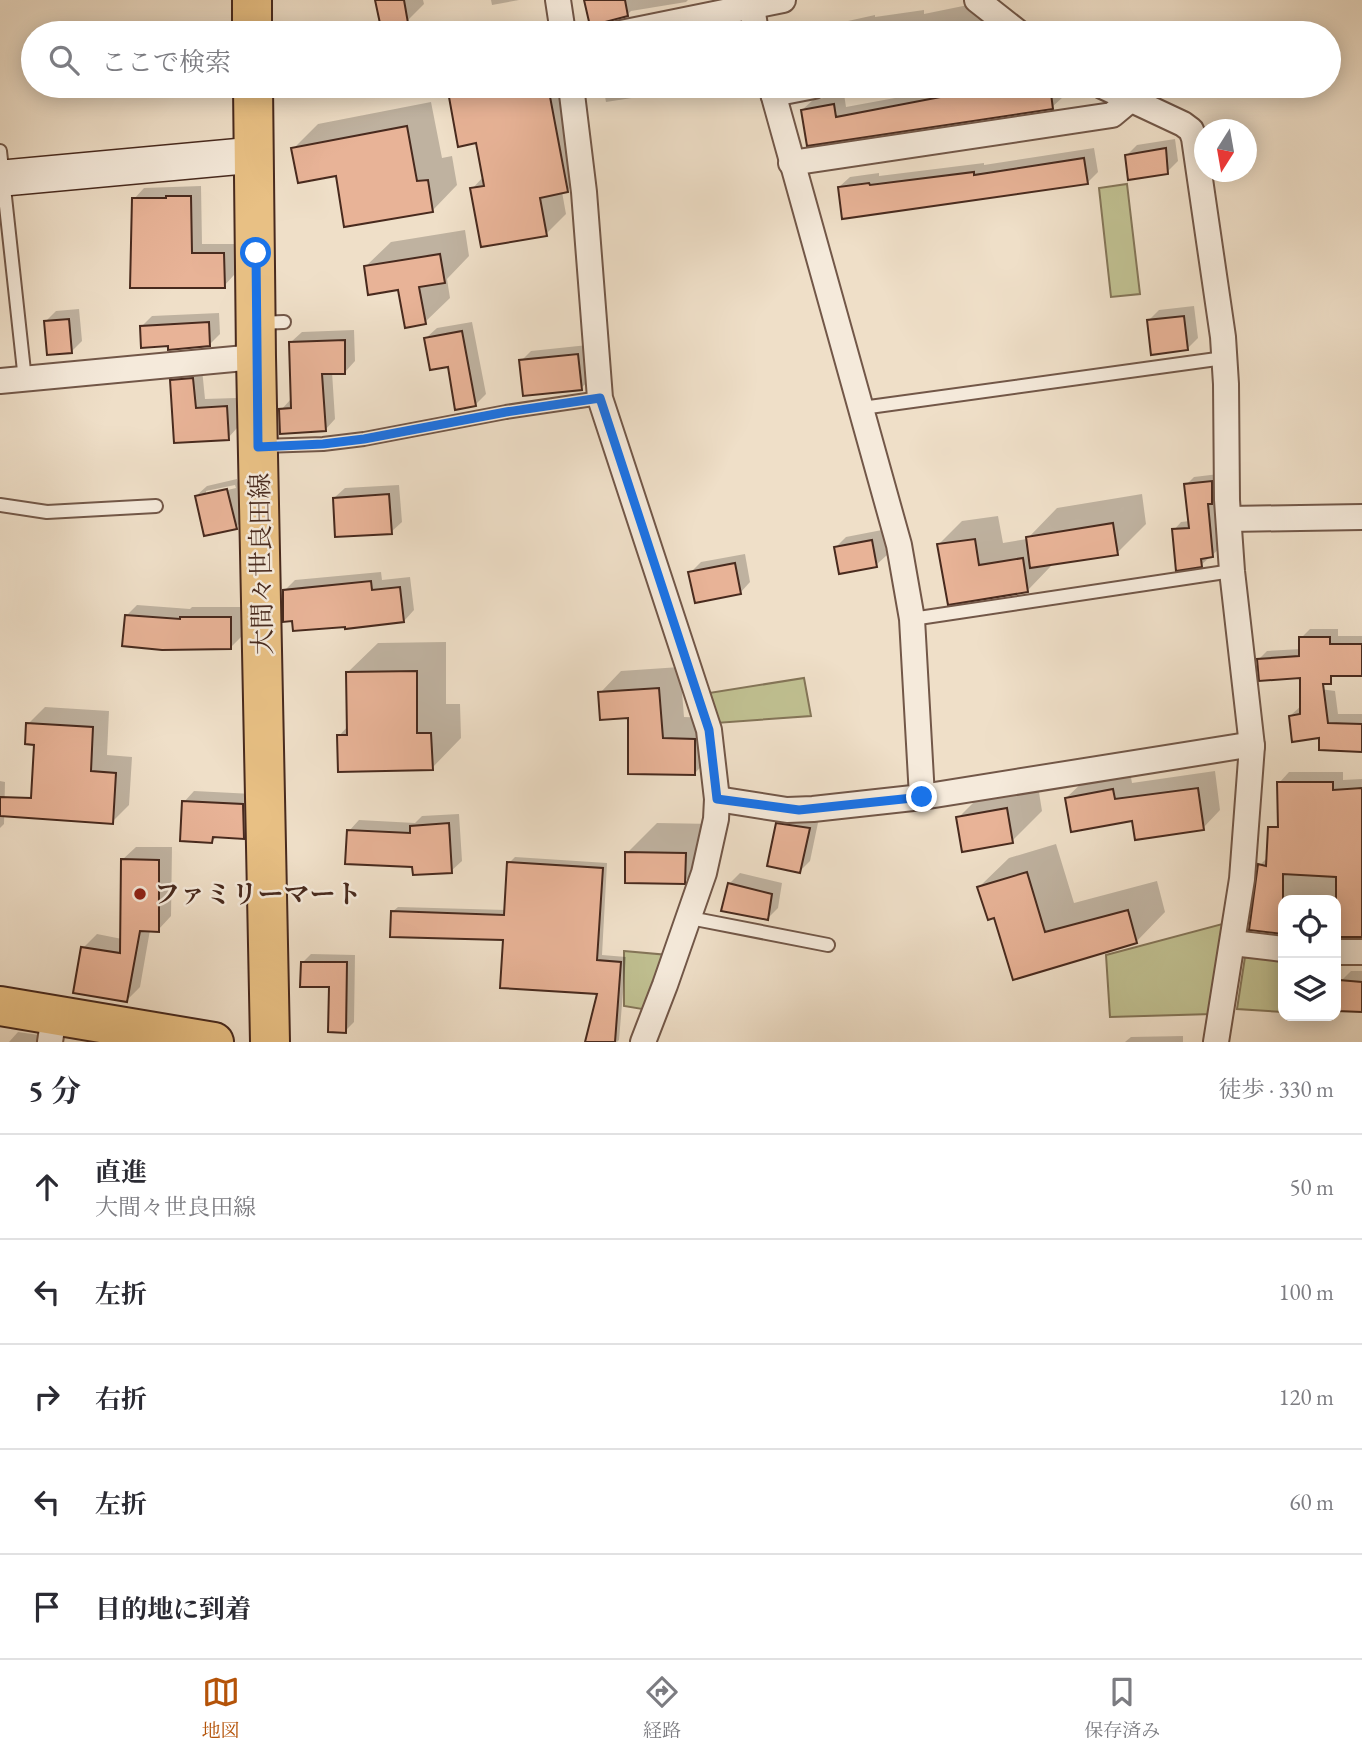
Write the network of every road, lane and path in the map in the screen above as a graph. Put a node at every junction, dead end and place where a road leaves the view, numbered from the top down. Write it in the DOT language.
graph roads {
  1 [pos="252,0"];
  2 [pos="558,0"];
  3 [pos="977,0"];
  4 [pos="764,3"];
  5 [pos="252,21"];
  6 [pos="562,21"];
  7 [pos="678,21"];
  8 [pos="759,21"];
  9 [pos="1004,21"];
  10 [pos="253,98"];
  11 [pos="572,98"];
  12 [pos="774,98"];
  13 [pos="1126,98"];
  14 [pos="1130,100"];
  15 [pos="254,155"];
  16 [pos="791,163"];
  17 [pos="1,169"];
  18 [pos="265,334"];
  19 [pos="1224,358"];
  20 [pos="25,380"];
  21 [pos="0,381"];
  22 [pos="600,398"];
  23 [pos="862,408"];
  24 [pos="258,447"];
  25 [pos="0,505"];
  26 [pos="156,506"];
  27 [pos="1362,517"];
  28 [pos="1228,519"];
  29 [pos="1232,571"];
  30 [pos="912,619"];
  31 [pos="1252,746"];
  32 [pos="922,797"];
  33 [pos="717,799"];
  34 [pos="690,918"];
  35 [pos="1233,943"];
  36 [pos="828,945"];
  37 [pos="1278,948"];
  38 [pos="1341,951"];
  39 [pos="1362,952"];
  40 [pos="0,1006"];
  41 [pos="52,1029"];
  42 [pos="214,1042"];
  43 [pos="270,1042"];
  44 [pos="643,1042"];
  45 [pos="1216,1042"];
  1 -- 5 [label="main road"];
  2 -- 6 [label="street"];
  3 -- 9 [label="street"];
  4 -- 7 [label="street"];
  4 -- 8 [label="street"];
  10 -- 15 [label="main road, 大間々世良田線"];
  11 -- 22 [label="street"];
  12 -- 16 [label="street"];
  13 -- 14 [label="street"];
  14 -- 16 [label="street"];
  14 -- 19 [label="street"];
  15 -- 17 [label="street"];
  15 -- 18 [label="main road, 大間々世良田線"];
  16 -- 23 [label="street"];
  17 -- 20 [label="lane"];
  18 -- 20 [label="street"];
  18 -- 24 [label="main road, 大間々世良田線"];
  19 -- 23 [label="lane"];
  19 -- 28 [label="street"];
  20 -- 21 [label="street"];
  22 -- 24 [label="lane"];
  22 -- 33 [label="street"];
  23 -- 30 [label="street"];
  24 -- 43 [label="main road, 大間々世良田線"];
  25 -- 26 [label="lane"];
  27 -- 28 [label="street"];
  28 -- 29 [label="street"];
  29 -- 30 [label="lane"];
  29 -- 31 [label="street"];
  30 -- 32 [label="street"];
  31 -- 32 [label="street"];
  31 -- 35 [label="street"];
  32 -- 33 [label="street"];
  33 -- 34 [label="street"];
  34 -- 36 [label="lane"];
  34 -- 44 [label="street"];
  35 -- 37 [label="street"];
  35 -- 45 [label="street"];
  38 -- 39 [label="street"];
  40 -- 41 [label="main road"];
  41 -- 42 [label="main road"];
}
